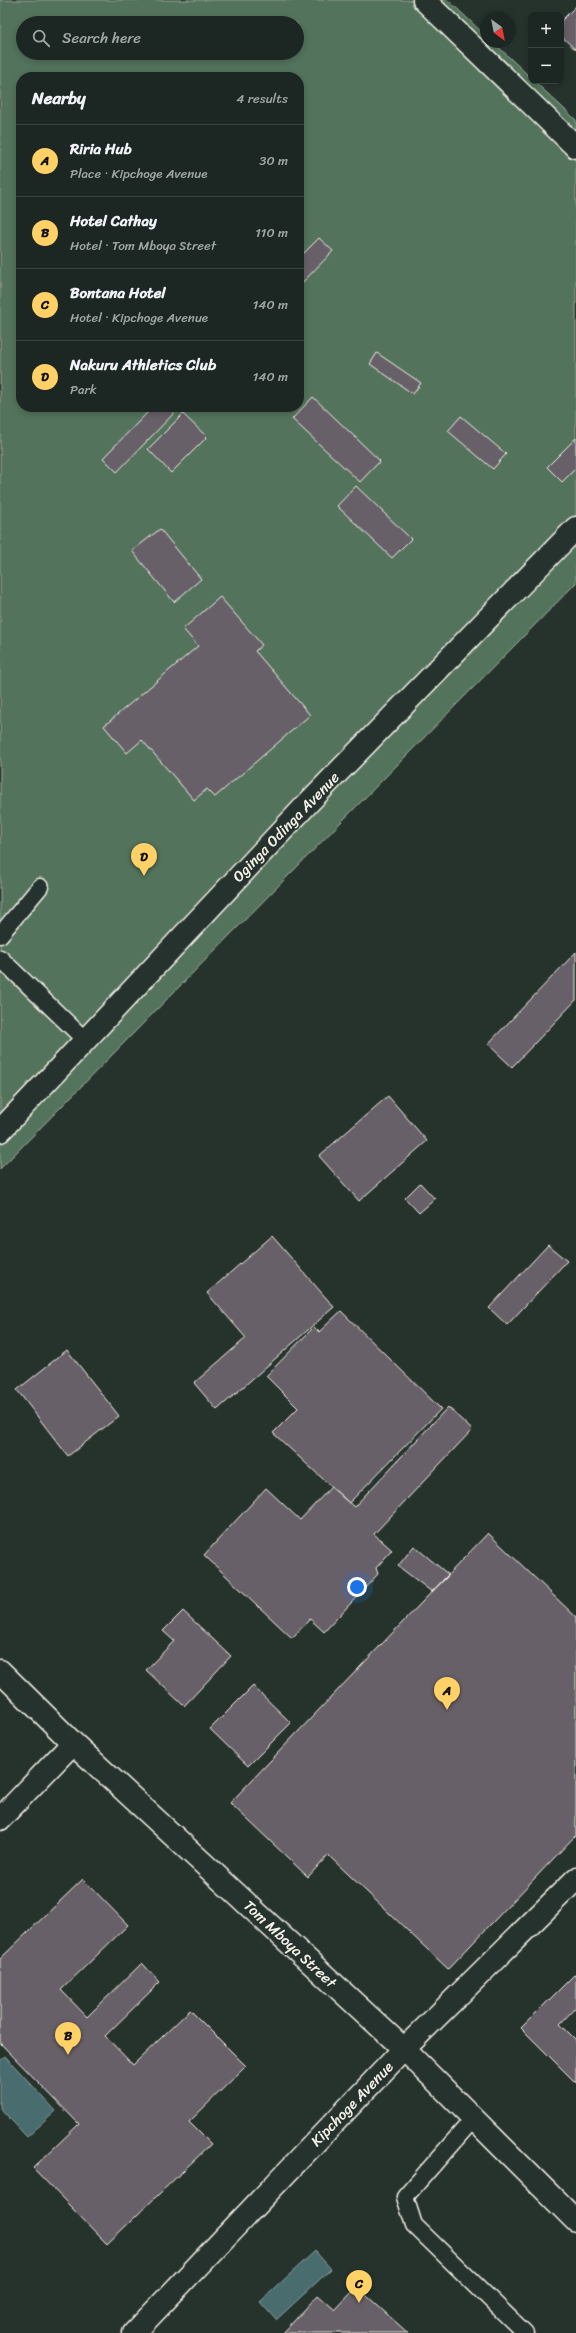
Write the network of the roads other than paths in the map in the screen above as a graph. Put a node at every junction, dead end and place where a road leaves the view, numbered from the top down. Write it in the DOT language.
graph roads {
  1 [pos="424,0"];
  2 [pos="576,147"];
  3 [pos="576,528"];
  4 [pos="40,887"];
  5 [pos="0,935"];
  6 [pos="0,958"];
  7 [pos="85,1040"];
  8 [pos="0,1131"];
  9 [pos="0,1671"];
  10 [pos="73,1743"];
  11 [pos="0,1819"];
  12 [pos="576,1879"];
  13 [pos="404,2049"];
  14 [pos="474,2118"];
  15 [pos="576,2221"];
  16 [pos="134,2333"];
  17 [pos="525,2333"];
  1 -- 2 [label="street"];
  3 -- 7 [label="street, Oginga Odinga Avenue"];
  4 -- 5 [label="lane"];
  6 -- 7 [label="lane"];
  7 -- 8 [label="street, Oginga Odinga Avenue"];
  9 -- 10 [label="street, Tom Mboya Street"];
  10 -- 11 [label="street"];
  10 -- 13 [label="street, Tom Mboya Street"];
  12 -- 13 [label="street, Kipchoge Avenue"];
  13 -- 14 [label="street, Tom Mboya Street"];
  13 -- 16 [label="street, Kipchoge Avenue"];
  14 -- 15 [label="street, Tom Mboya Street"];
  14 -- 17 [label="lane"];
}
